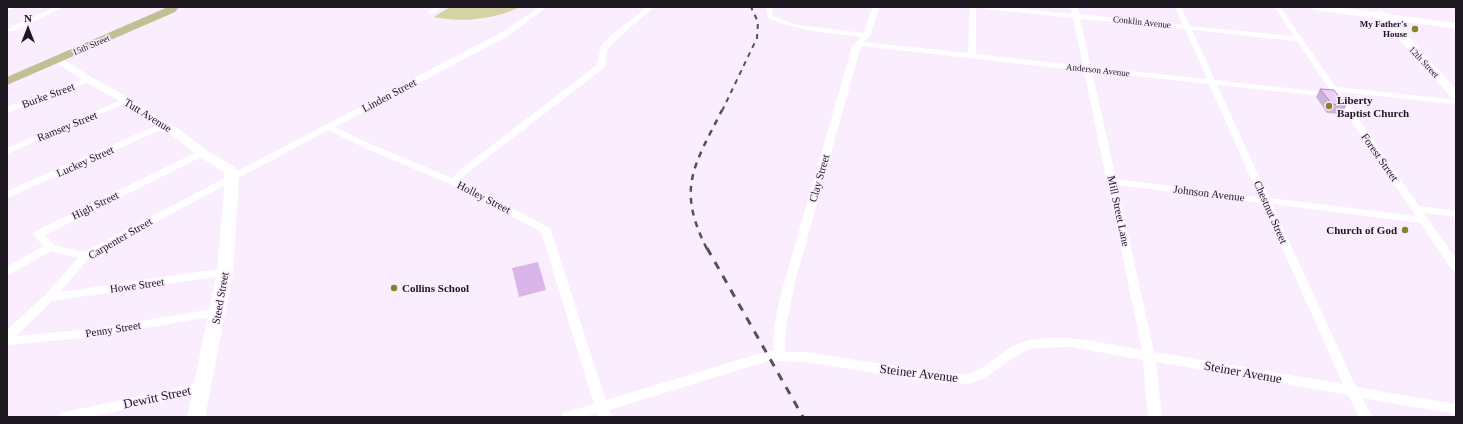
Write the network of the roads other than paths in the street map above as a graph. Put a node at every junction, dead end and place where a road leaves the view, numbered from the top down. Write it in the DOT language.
graph roads {
  1 [pos="16,7"];
  2 [pos="61,7"];
  3 [pos="168,7"];
  4 [pos="174,7"];
  5 [pos="440,7"];
  6 [pos="544,7"];
  7 [pos="651,7"];
  8 [pos="769,7"];
  9 [pos="876,7"];
  10 [pos="973,7"];
  11 [pos="986,7"];
  12 [pos="1178,7"];
  13 [pos="1277,7"];
  14 [pos="1314,7"];
  15 [pos="7,8"];
  16 [pos="1075,11"];
  17 [pos="1380,12"];
  18 [pos="430,13"];
  19 [pos="1456,26"];
  20 [pos="1188,27"];
  21 [pos="11,29"];
  22 [pos="866,36"];
  23 [pos="1298,39"];
  24 [pos="860,44"];
  25 [pos="972,56"];
  26 [pos="58,59"];
  27 [pos="1088,68"];
  28 [pos="7,74"];
  29 [pos="89,80"];
  30 [pos="7,81"];
  31 [pos="1213,83"];
  32 [pos="1336,92"];
  33 [pos="1454,92"];
  34 [pos="127,101"];
  35 [pos="1456,102"];
  36 [pos="7,110"];
  37 [pos="162,126"];
  38 [pos="328,127"];
  39 [pos="7,150"];
  40 [pos="202,153"];
  41 [pos="232,178"];
  42 [pos="453,182"];
  43 [pos="1112,182"];
  44 [pos="7,195"];
  45 [pos="1265,201"];
  46 [pos="1416,209"];
  47 [pos="1456,214"];
  48 [pos="1424,220"];
  49 [pos="50,246"];
  50 [pos="86,256"];
  51 [pos="1456,266"];
  52 [pos="7,272"];
  53 [pos="225,272"];
  54 [pos="49,298"];
  55 [pos="218,312"];
  56 [pos="7,337"];
  57 [pos="7,340"];
  58 [pos="779,355"];
  59 [pos="1149,356"];
  60 [pos="201,388"];
  61 [pos="1352,391"];
  62 [pos="1456,409"];
  63 [pos="603,412"];
  64 [pos="65,417"];
  65 [pos="196,417"];
  66 [pos="568,417"];
  67 [pos="1155,417"];
  68 [pos="1366,417"];
  1 -- 15 [label="street"];
  2 -- 21 [label="street"];
  3 -- 28 [label="main road, 15th Street"];
  4 -- 26 [label="main road, 15th Street"];
  5 -- 18 [label="street"];
  6 -- 38 [label="street, Linden Street"];
  7 -- 42 [label="street, Holley Street"];
  8 -- 22 [label="street"];
  9 -- 22 [label="street, Clay Street"];
  10 -- 25 [label="street"];
  11 -- 16 [label="street, Conklin Avenue"];
  12 -- 20 [label="street, Chestnut Street"];
  13 -- 23 [label="street, Forest Street"];
  14 -- 17 [label="street"];
  16 -- 20 [label="street, Conklin Avenue"];
  16 -- 27 [label="street, Mill Street Lane"];
  17 -- 19 [label="street"];
  17 -- 33 [label="street, 12th Street"];
  20 -- 23 [label="street, Conklin Avenue"];
  20 -- 31 [label="street, Chestnut Street"];
  22 -- 24 [label="street, Clay Street"];
  23 -- 32 [label="street, Forest Street"];
  24 -- 25 [label="street, Anderson Avenue"];
  24 -- 58 [label="street, Clay Street"];
  25 -- 27 [label="street, Anderson Avenue"];
  26 -- 29 [label="street, Tutt Avenue"];
  26 -- 30 [label="main road, 15th Street"];
  27 -- 31 [label="street, Anderson Avenue"];
  27 -- 43 [label="street, Mill Street Lane"];
  29 -- 34 [label="street, Tutt Avenue"];
  29 -- 36 [label="street, Burke Street"];
  31 -- 32 [label="street, Anderson Avenue"];
  31 -- 45 [label="street, Chestnut Street"];
  32 -- 35 [label="street, Anderson Avenue"];
  32 -- 46 [label="street, Forest Street"];
  34 -- 37 [label="street, Tutt Avenue"];
  34 -- 39 [label="street, Ramsey Street"];
  37 -- 40 [label="street, Tutt Avenue"];
  37 -- 44 [label="street, Luckey Street"];
  38 -- 41 [label="street, Linden Street"];
  38 -- 42 [label="street"];
  40 -- 41 [label="street, Tutt Avenue"];
  40 -- 49 [label="street, High Street"];
  41 -- 50 [label="street, Carpenter Street"];
  41 -- 53 [label="street, Steed Street"];
  42 -- 63 [label="street, Holley Street"];
  43 -- 45 [label="street, Johnson Avenue"];
  43 -- 59 [label="street, Mill Street Lane"];
  45 -- 48 [label="street, Johnson Avenue"];
  45 -- 61 [label="street, Chestnut Street"];
  46 -- 47 [label="street"];
  46 -- 48 [label="street, Forest Street"];
  48 -- 51 [label="street, Forest Street"];
  49 -- 50 [label="street"];
  49 -- 52 [label="street"];
  50 -- 54 [label="street, Carpenter Street"];
  53 -- 54 [label="street, Howe Street"];
  53 -- 55 [label="street, Steed Street"];
  54 -- 56 [label="street, Carpenter Street"];
  55 -- 57 [label="street, Penny Street"];
  55 -- 60 [label="street, Steed Street"];
  58 -- 59 [label="street, Steiner Avenue"];
  58 -- 63 [label="street, Steiner Avenue"];
  59 -- 61 [label="street, Steiner Avenue"];
  59 -- 67 [label="street, Mill Street Lane"];
  60 -- 64 [label="street, Dewitt Street"];
  60 -- 65 [label="street, Steed Street"];
  61 -- 62 [label="street, Steiner Avenue"];
  61 -- 68 [label="street, Chestnut Street"];
  63 -- 66 [label="street, Steiner Avenue"];
}
